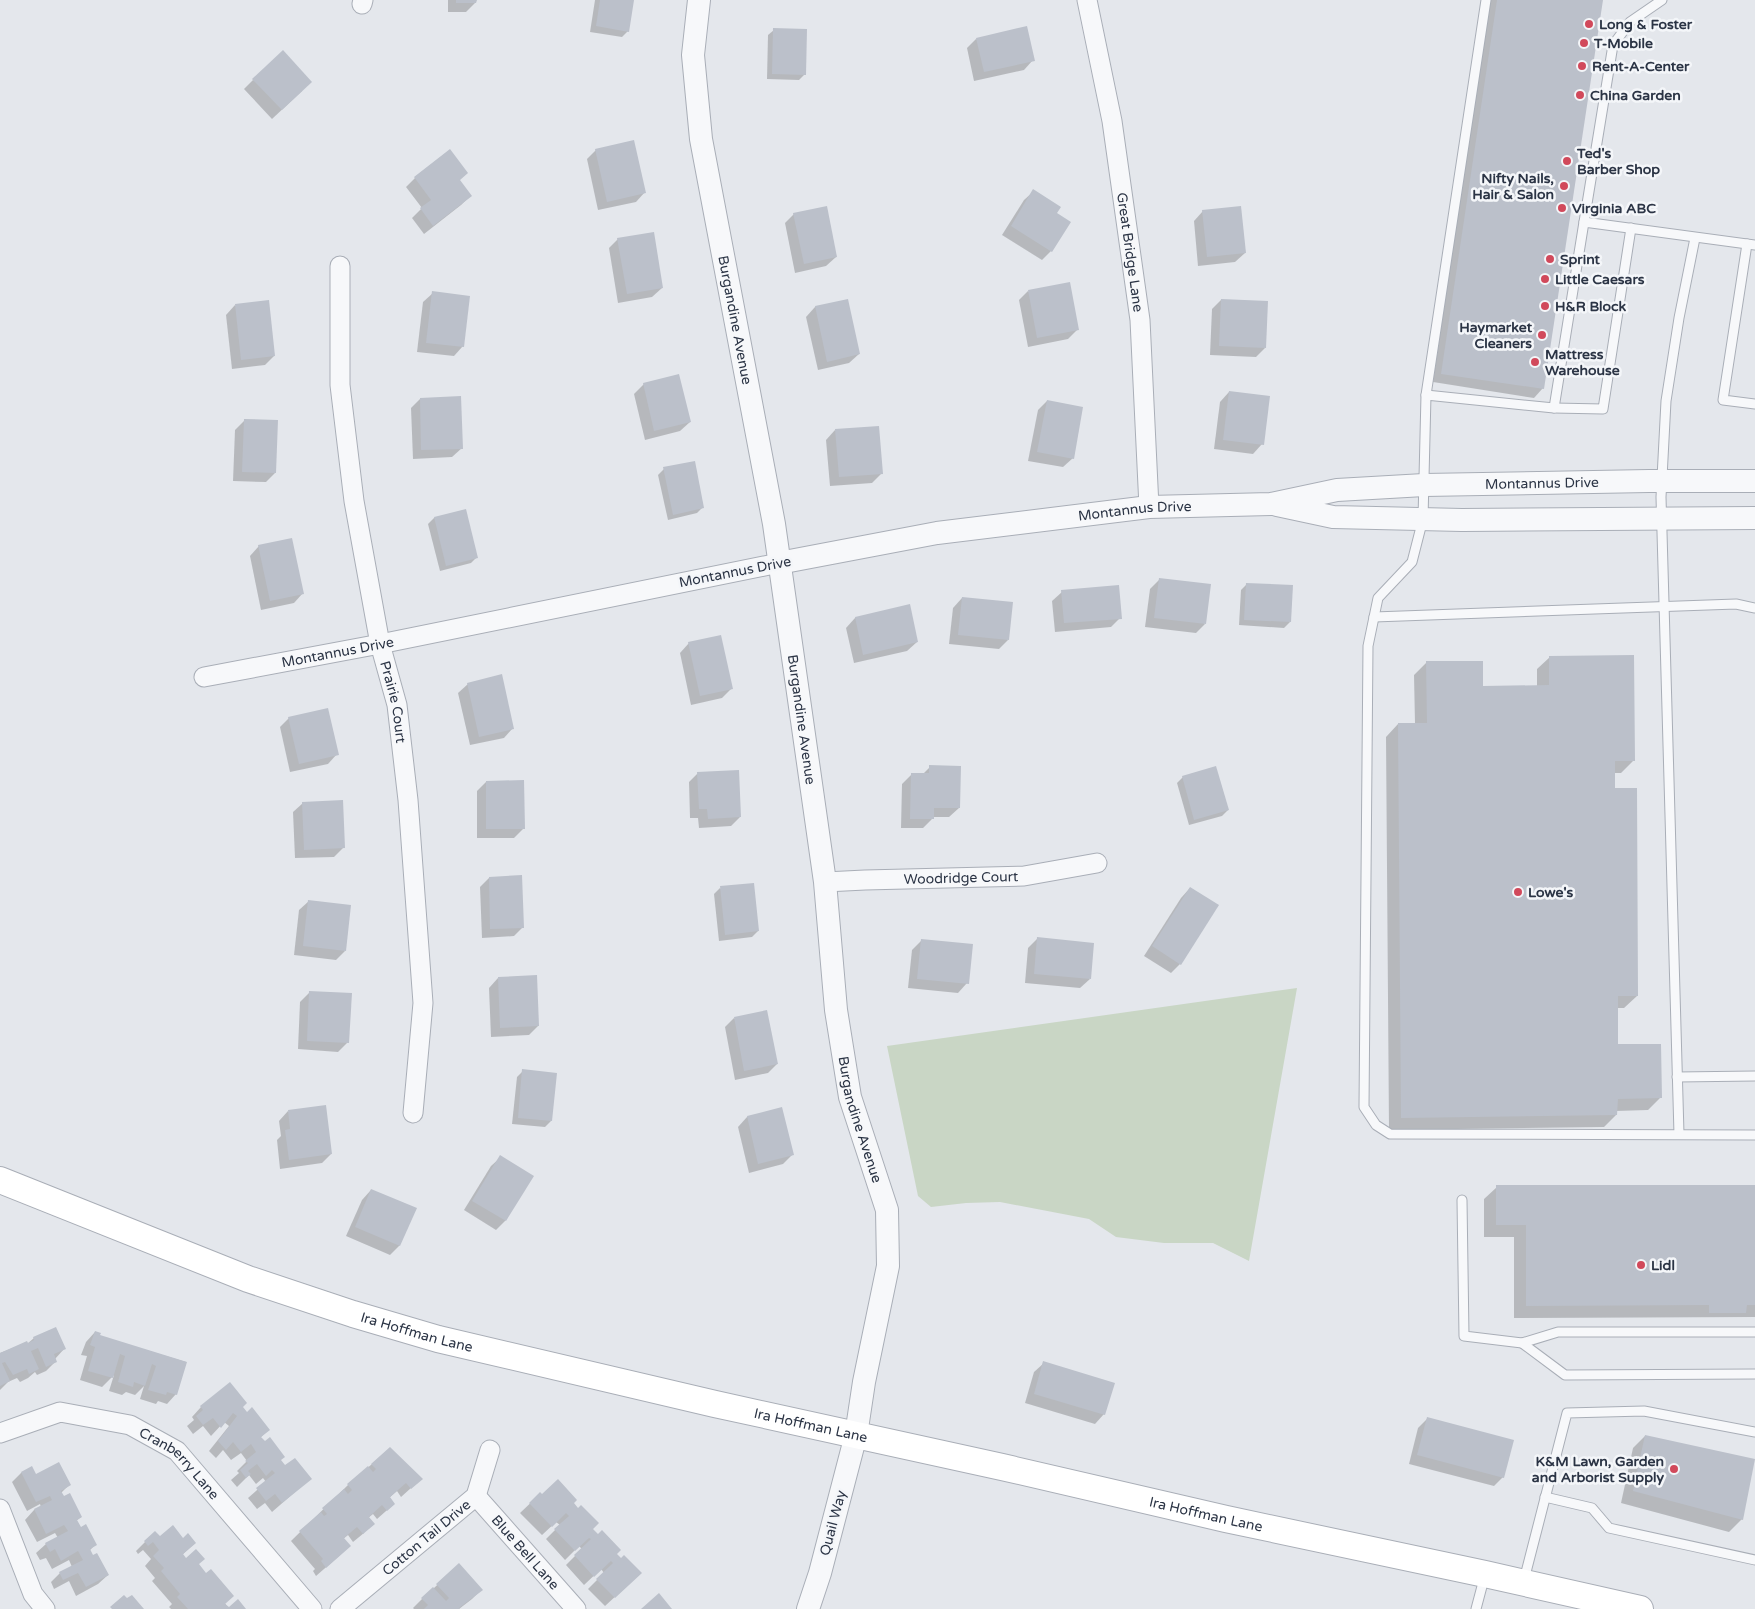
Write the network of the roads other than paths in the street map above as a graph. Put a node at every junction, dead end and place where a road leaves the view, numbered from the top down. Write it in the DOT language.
graph roads {
  1 [pos="699,0"];
  2 [pos="1087,0"];
  3 [pos="1486,0"];
  4 [pos="1662,0"];
  5 [pos="1584,222"];
  6 [pos="1631,228"];
  7 [pos="1695,238"];
  8 [pos="1751,244"];
  9 [pos="340,266"];
  10 [pos="1426,395"];
  11 [pos="1755,404"];
  12 [pos="1554,408"];
  13 [pos="1662,481"];
  14 [pos="1755,481"];
  15 [pos="1424,486"];
  16 [pos="1271,504"];
  17 [pos="1149,507"];
  18 [pos="1662,518"];
  19 [pos="1755,518"];
  20 [pos="1423,519"];
  21 [pos="779,563"];
  22 [pos="1664,607"];
  23 [pos="1755,608"];
  24 [pos="1374,617"];
  25 [pos="380,644"];
  26 [pos="204,677"];
  27 [pos="1097,863"];
  28 [pos="825,882"];
  29 [pos="1755,1076"];
  30 [pos="1677,1078"];
  31 [pos="412,1113"];
  32 [pos="1679,1134"];
  33 [pos="1755,1135"];
  34 [pos="0,1180"];
  35 [pos="1462,1200"];
  36 [pos="1755,1332"];
  37 [pos="1522,1343"];
  38 [pos="1755,1374"];
  39 [pos="1755,1432"];
  40 [pos="0,1433"];
  41 [pos="856,1435"];
  42 [pos="490,1450"];
  43 [pos="476,1496"];
  44 [pos="1545,1497"];
  45 [pos="0,1509"];
  46 [pos="1755,1560"];
  47 [pos="1485,1574"];
  48 [pos="1523,1582"];
  49 [pos="45,1609"];
  50 [pos="312,1609"];
  51 [pos="340,1609"];
  52 [pos="576,1609"];
  53 [pos="808,1609"];
  54 [pos="1476,1609"];
  55 [pos="1640,1609"];
  1 -- 21 [label="street, Burgandine Avenue"];
  2 -- 17 [label="street, Great Bridge Lane"];
  3 -- 10 [label="lane"];
  4 -- 5 [label="lane"];
  5 -- 6 [label="lane"];
  5 -- 12 [label="lane"];
  6 -- 7 [label="lane"];
  6 -- 12 [label="lane"];
  7 -- 8 [label="lane"];
  7 -- 13 [label="lane"];
  8 -- 11 [label="lane"];
  9 -- 25 [label="street, Prairie Court"];
  10 -- 12 [label="lane"];
  10 -- 15 [label="lane"];
  13 -- 14 [label="street, Montannus Drive"];
  13 -- 15 [label="street, Montannus Drive"];
  13 -- 18 [label="lane"];
  15 -- 16 [label="street, Montannus Drive"];
  15 -- 20 [label="lane"];
  16 -- 17 [label="street, Montannus Drive"];
  16 -- 20 [label="street, Montannus Drive"];
  17 -- 21 [label="street, Montannus Drive"];
  18 -- 19 [label="street, Montannus Drive"];
  18 -- 20 [label="street, Montannus Drive"];
  18 -- 22 [label="lane"];
  20 -- 24 [label="lane"];
  21 -- 25 [label="street, Montannus Drive"];
  21 -- 28 [label="street, Burgandine Avenue"];
  22 -- 23 [label="lane"];
  22 -- 24 [label="lane"];
  22 -- 30 [label="lane"];
  24 -- 32 [label="lane"];
  25 -- 26 [label="street, Montannus Drive"];
  25 -- 31 [label="street, Prairie Court"];
  27 -- 28 [label="street, Woodridge Court"];
  28 -- 41 [label="street, Burgandine Avenue"];
  29 -- 30 [label="lane"];
  30 -- 32 [label="lane"];
  32 -- 33 [label="lane"];
  34 -- 41 [label="main road, Ira Hoffman Lane"];
  35 -- 37 [label="lane"];
  36 -- 37 [label="lane"];
  37 -- 38 [label="lane"];
  39 -- 44 [label="lane"];
  40 -- 50 [label="street, Cranberry Lane"];
  41 -- 47 [label="main road, Ira Hoffman Lane"];
  41 -- 53 [label="street, Quail Way"];
  42 -- 43 [label="street, Cotton Tail Drive"];
  43 -- 51 [label="street, Cotton Tail Drive"];
  43 -- 52 [label="street, Blue Bell Lane"];
  44 -- 46 [label="lane"];
  44 -- 48 [label="lane"];
  45 -- 49 [label="street"];
  47 -- 48 [label="main road, Ira Hoffman Lane"];
  47 -- 54 [label="lane"];
  48 -- 55 [label="main road, Ira Hoffman Lane"];
}
